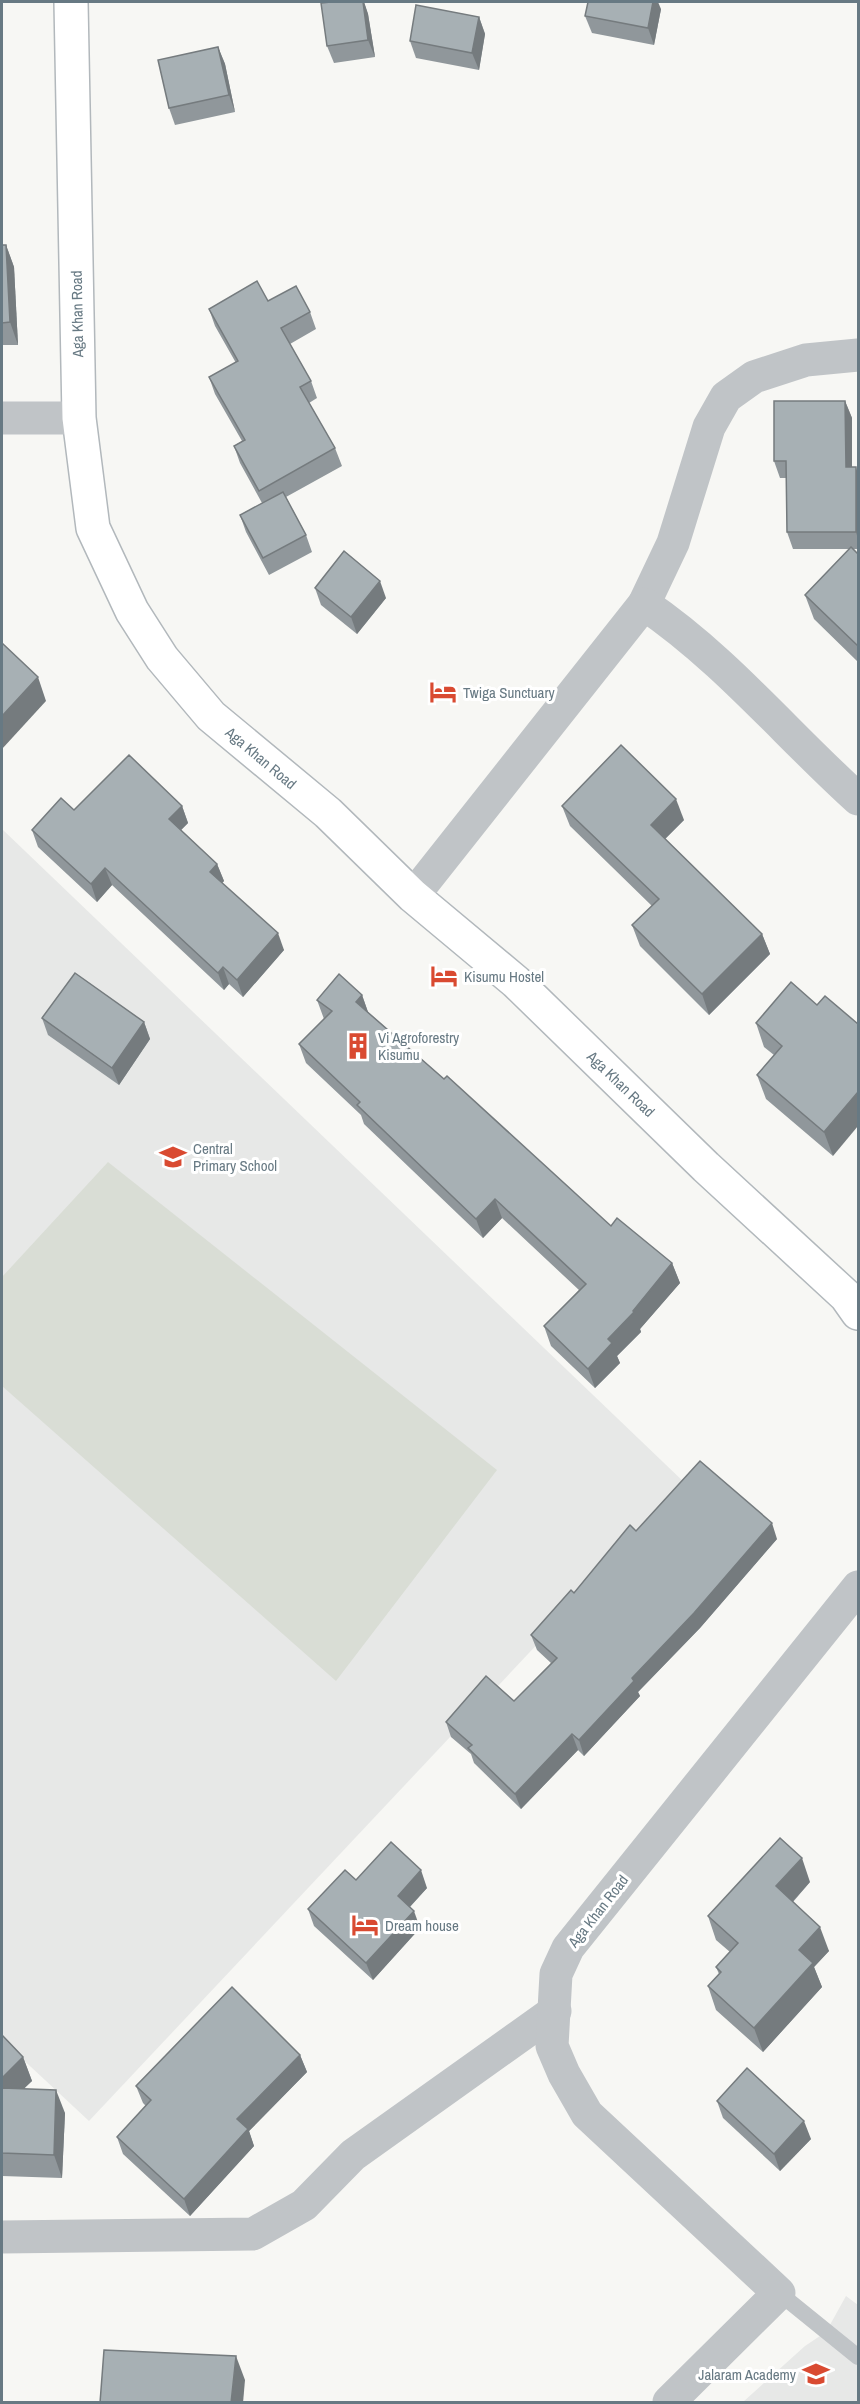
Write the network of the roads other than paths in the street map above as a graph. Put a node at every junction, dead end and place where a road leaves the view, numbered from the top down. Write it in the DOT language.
graph roads {
  1 [pos="71,2"];
  2 [pos="858,355"];
  3 [pos="2,418"];
  4 [pos="79,418"];
  5 [pos="644,604"];
  6 [pos="858,799"];
  7 [pos="413,896"];
  8 [pos="858,1313"];
  9 [pos="858,1587"];
  10 [pos="555,2011"];
  11 [pos="2,2237"];
  12 [pos="779,2293"];
  13 [pos="826,2332"];
  14 [pos="858,2357"];
  15 [pos="858,2368"];
  16 [pos="669,2403"];
  1 -- 4 [label="street, Aga Khan Road"];
  2 -- 5 [label="street"];
  3 -- 4 [label="street"];
  4 -- 7 [label="street, Aga Khan Road"];
  5 -- 6 [label="street"];
  5 -- 7 [label="street"];
  7 -- 8 [label="street, Aga Khan Road"];
  9 -- 10 [label="street, Aga Khan Road"];
  10 -- 11 [label="street"];
  10 -- 12 [label="street, Aga Khan Road"];
  12 -- 13 [label="lane"];
  12 -- 16 [label="street"];
  13 -- 14 [label="lane"];
  13 -- 15 [label="lane"];
}
